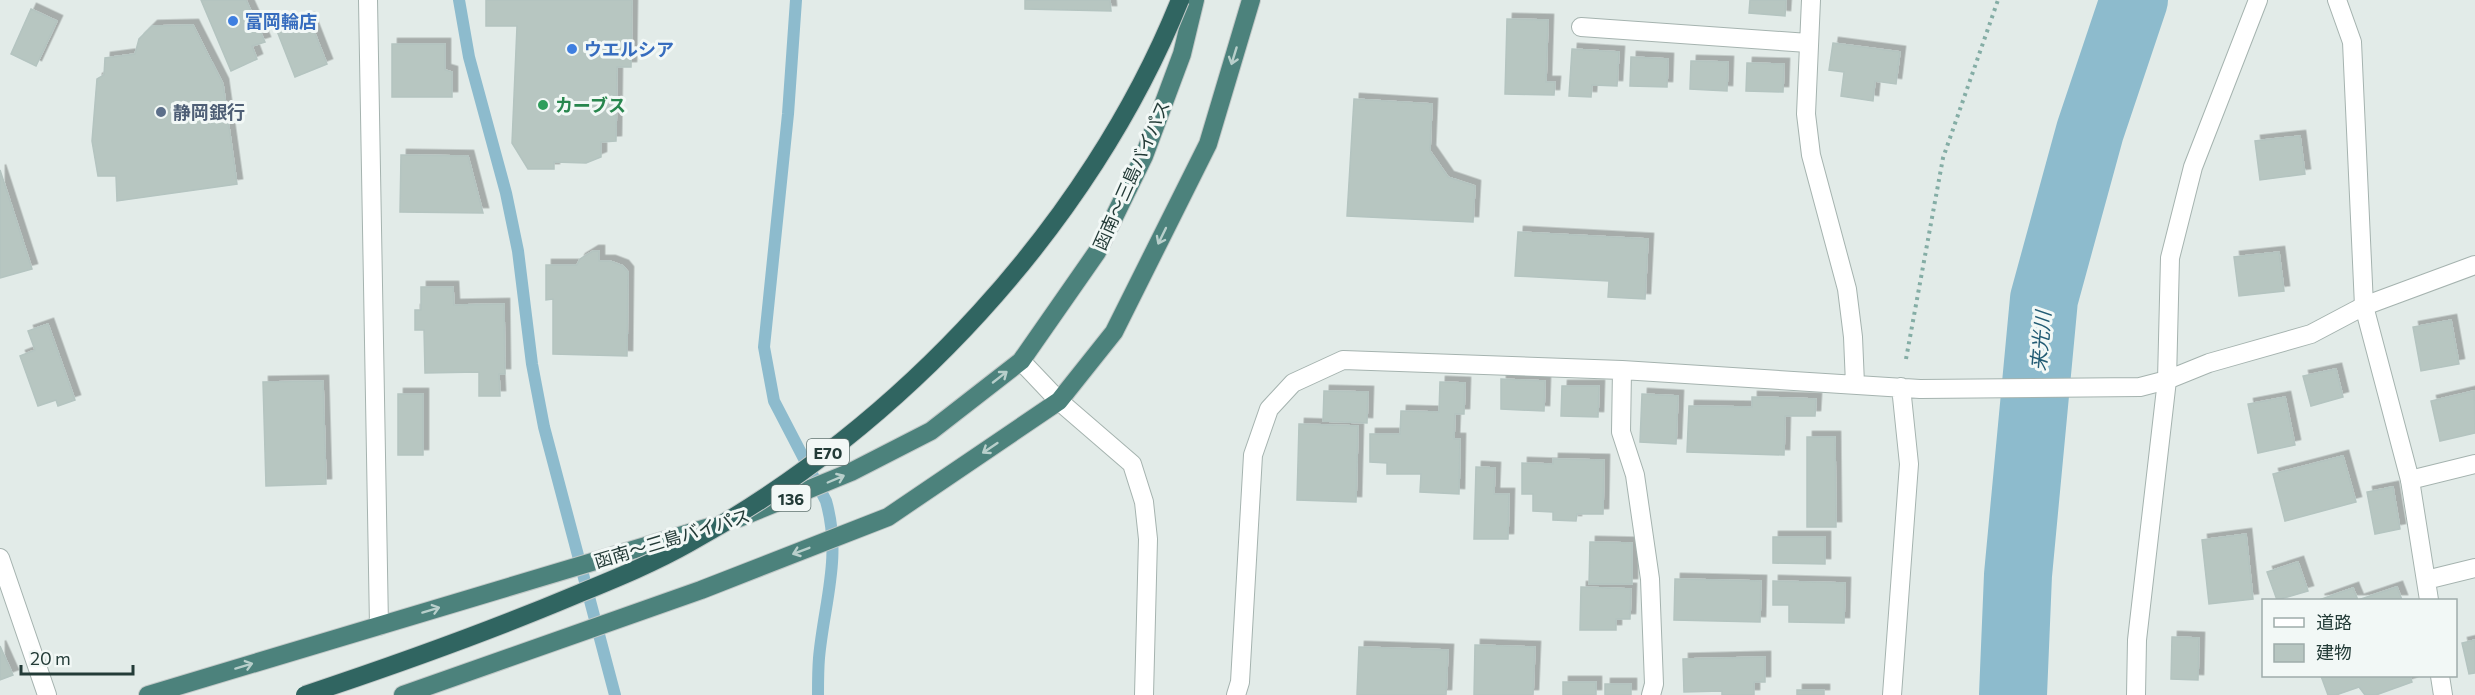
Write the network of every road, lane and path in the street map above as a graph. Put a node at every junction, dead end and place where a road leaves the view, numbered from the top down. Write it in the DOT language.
graph roads {
  1 [pos="368,0"];
  2 [pos="1180,0"];
  3 [pos="1195,0"];
  4 [pos="1251,0"];
  5 [pos="1811,0"];
  6 [pos="1998,0"];
  7 [pos="2258,0"];
  8 [pos="2337,0"];
  9 [pos="1581,27"];
  10 [pos="1808,43"];
  11 [pos="2475,265"];
  12 [pos="2364,306"];
  13 [pos="1021,361"];
  14 [pos="1622,370"];
  15 [pos="2167,380"];
  16 [pos="1855,384"];
  17 [pos="1901,387"];
  18 [pos="1059,401"];
  19 [pos="2475,464"];
  20 [pos="2410,480"];
  21 [pos="0,558"];
  22 [pos="2475,568"];
  23 [pos="2426,580"];
  24 [pos="2429,599"];
  25 [pos="379,626"];
  26 [pos="2440,677"];
  27 [pos="47,695"];
  28 [pos="148,695"];
  29 [pos="305,695"];
  30 [pos="403,695"];
  31 [pos="1144,695"];
  32 [pos="1236,695"];
  33 [pos="1651,695"];
  34 [pos="1892,695"];
  35 [pos="2136,695"];
  36 [pos="2444,695"];
  1 -- 25 [label="street"];
  2 -- 29 [label="highway, E70, bridge"];
  3 -- 13 [label="highway, 函南～三島バイパス / 136"];
  4 -- 18 [label="highway, one-way"];
  5 -- 10 [label="street"];
  6 -- 17 [label="path"];
  7 -- 15 [label="street"];
  8 -- 12 [label="street"];
  9 -- 10 [label="street"];
  10 -- 16 [label="street"];
  11 -- 12 [label="street"];
  12 -- 15 [label="street"];
  12 -- 20 [label="street"];
  13 -- 18 [label="street"];
  25 -- 13 [label="highway, 函南～三島バイパス / 136, one-way"];
  14 -- 16 [label="street"];
  14 -- 32 [label="street"];
  14 -- 33 [label="street"];
  15 -- 17 [label="street"];
  15 -- 35 [label="street"];
  16 -- 17 [label="street"];
  17 -- 34 [label="street"];
  18 -- 30 [label="highway, one-way"];
  18 -- 31 [label="street"];
  19 -- 20 [label="street"];
  20 -- 23 [label="street"];
  21 -- 27 [label="street"];
  22 -- 23 [label="street"];
  23 -- 24 [label="street"];
  28 -- 25 [label="highway, 函南～三島バイパス / 136, one-way"];
  26 -- 36 [label="street"];
}
